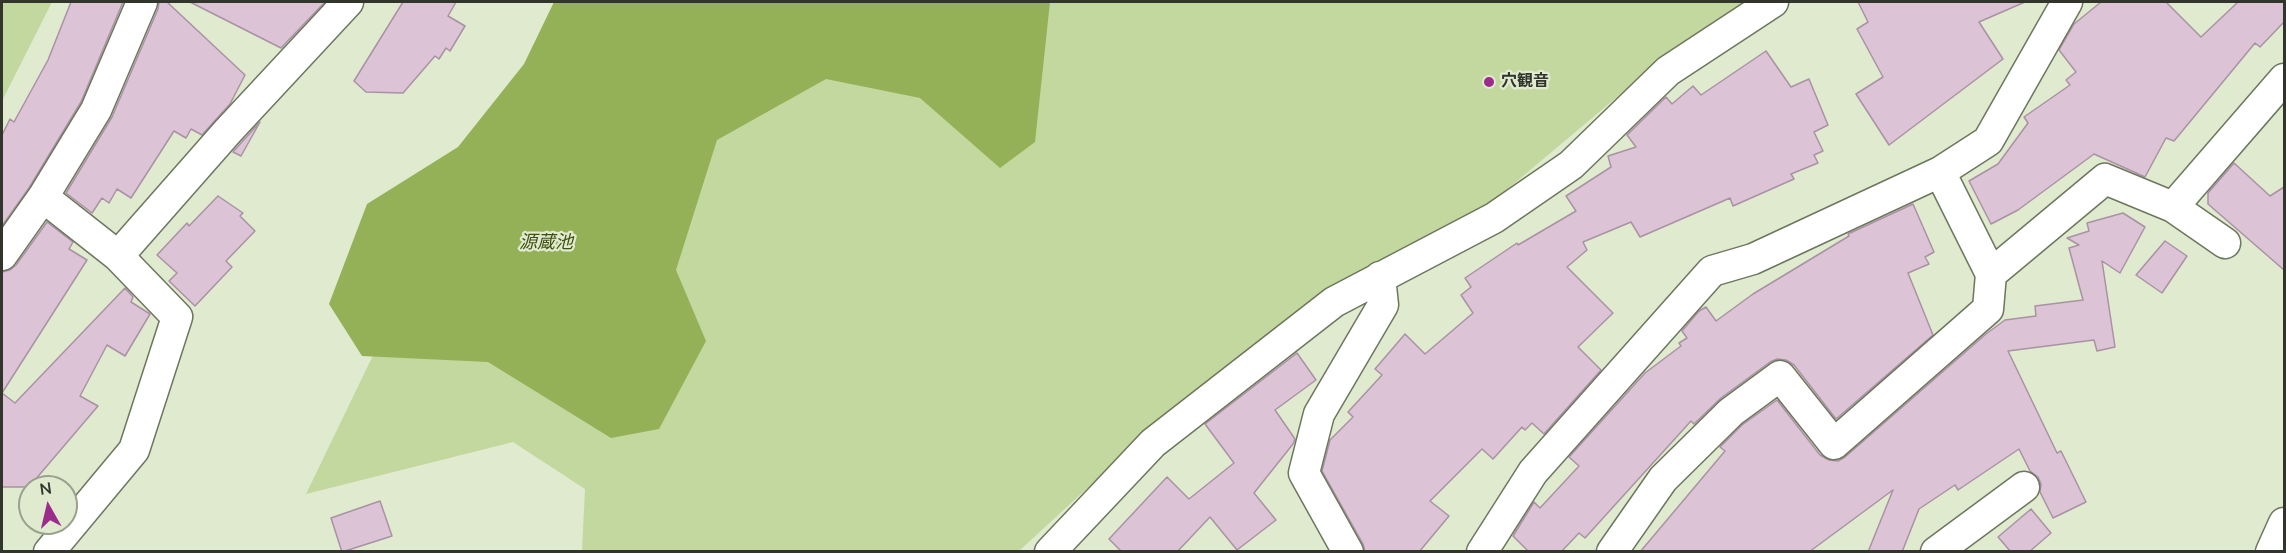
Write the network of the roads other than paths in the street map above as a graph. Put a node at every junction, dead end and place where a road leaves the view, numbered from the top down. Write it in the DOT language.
graph roads {
  1 [pos="142,2"];
  2 [pos="348,2"];
  3 [pos="1773,2"];
  4 [pos="2067,2"];
  5 [pos="2284,79"];
  6 [pos="1940,172"];
  7 [pos="43,196"];
  8 [pos="2172,207"];
  9 [pos="2225,243"];
  10 [pos="2,255"];
  11 [pos="118,256"];
  12 [pos="1991,274"];
  13 [pos="1380,278"];
  14 [pos="2025,487"];
  15 [pos="2284,523"];
  16 [pos="49,552"];
  17 [pos="1050,552"];
  18 [pos="1348,552"];
  19 [pos="1482,552"];
  20 [pos="1612,552"];
  21 [pos="1936,552"];
  22 [pos="2271,552"];
  1 -- 7 [label="street"];
  2 -- 11 [label="street"];
  3 -- 13 [label="street"];
  4 -- 6 [label="street"];
  5 -- 8 [label="street"];
  6 -- 12 [label="street"];
  6 -- 19 [label="street"];
  7 -- 10 [label="street"];
  7 -- 11 [label="street"];
  8 -- 9 [label="street"];
  8 -- 12 [label="street"];
  11 -- 16 [label="street"];
  12 -- 20 [label="street"];
  13 -- 17 [label="street"];
  13 -- 18 [label="street"];
  14 -- 21 [label="street"];
  15 -- 22 [label="street"];
}
